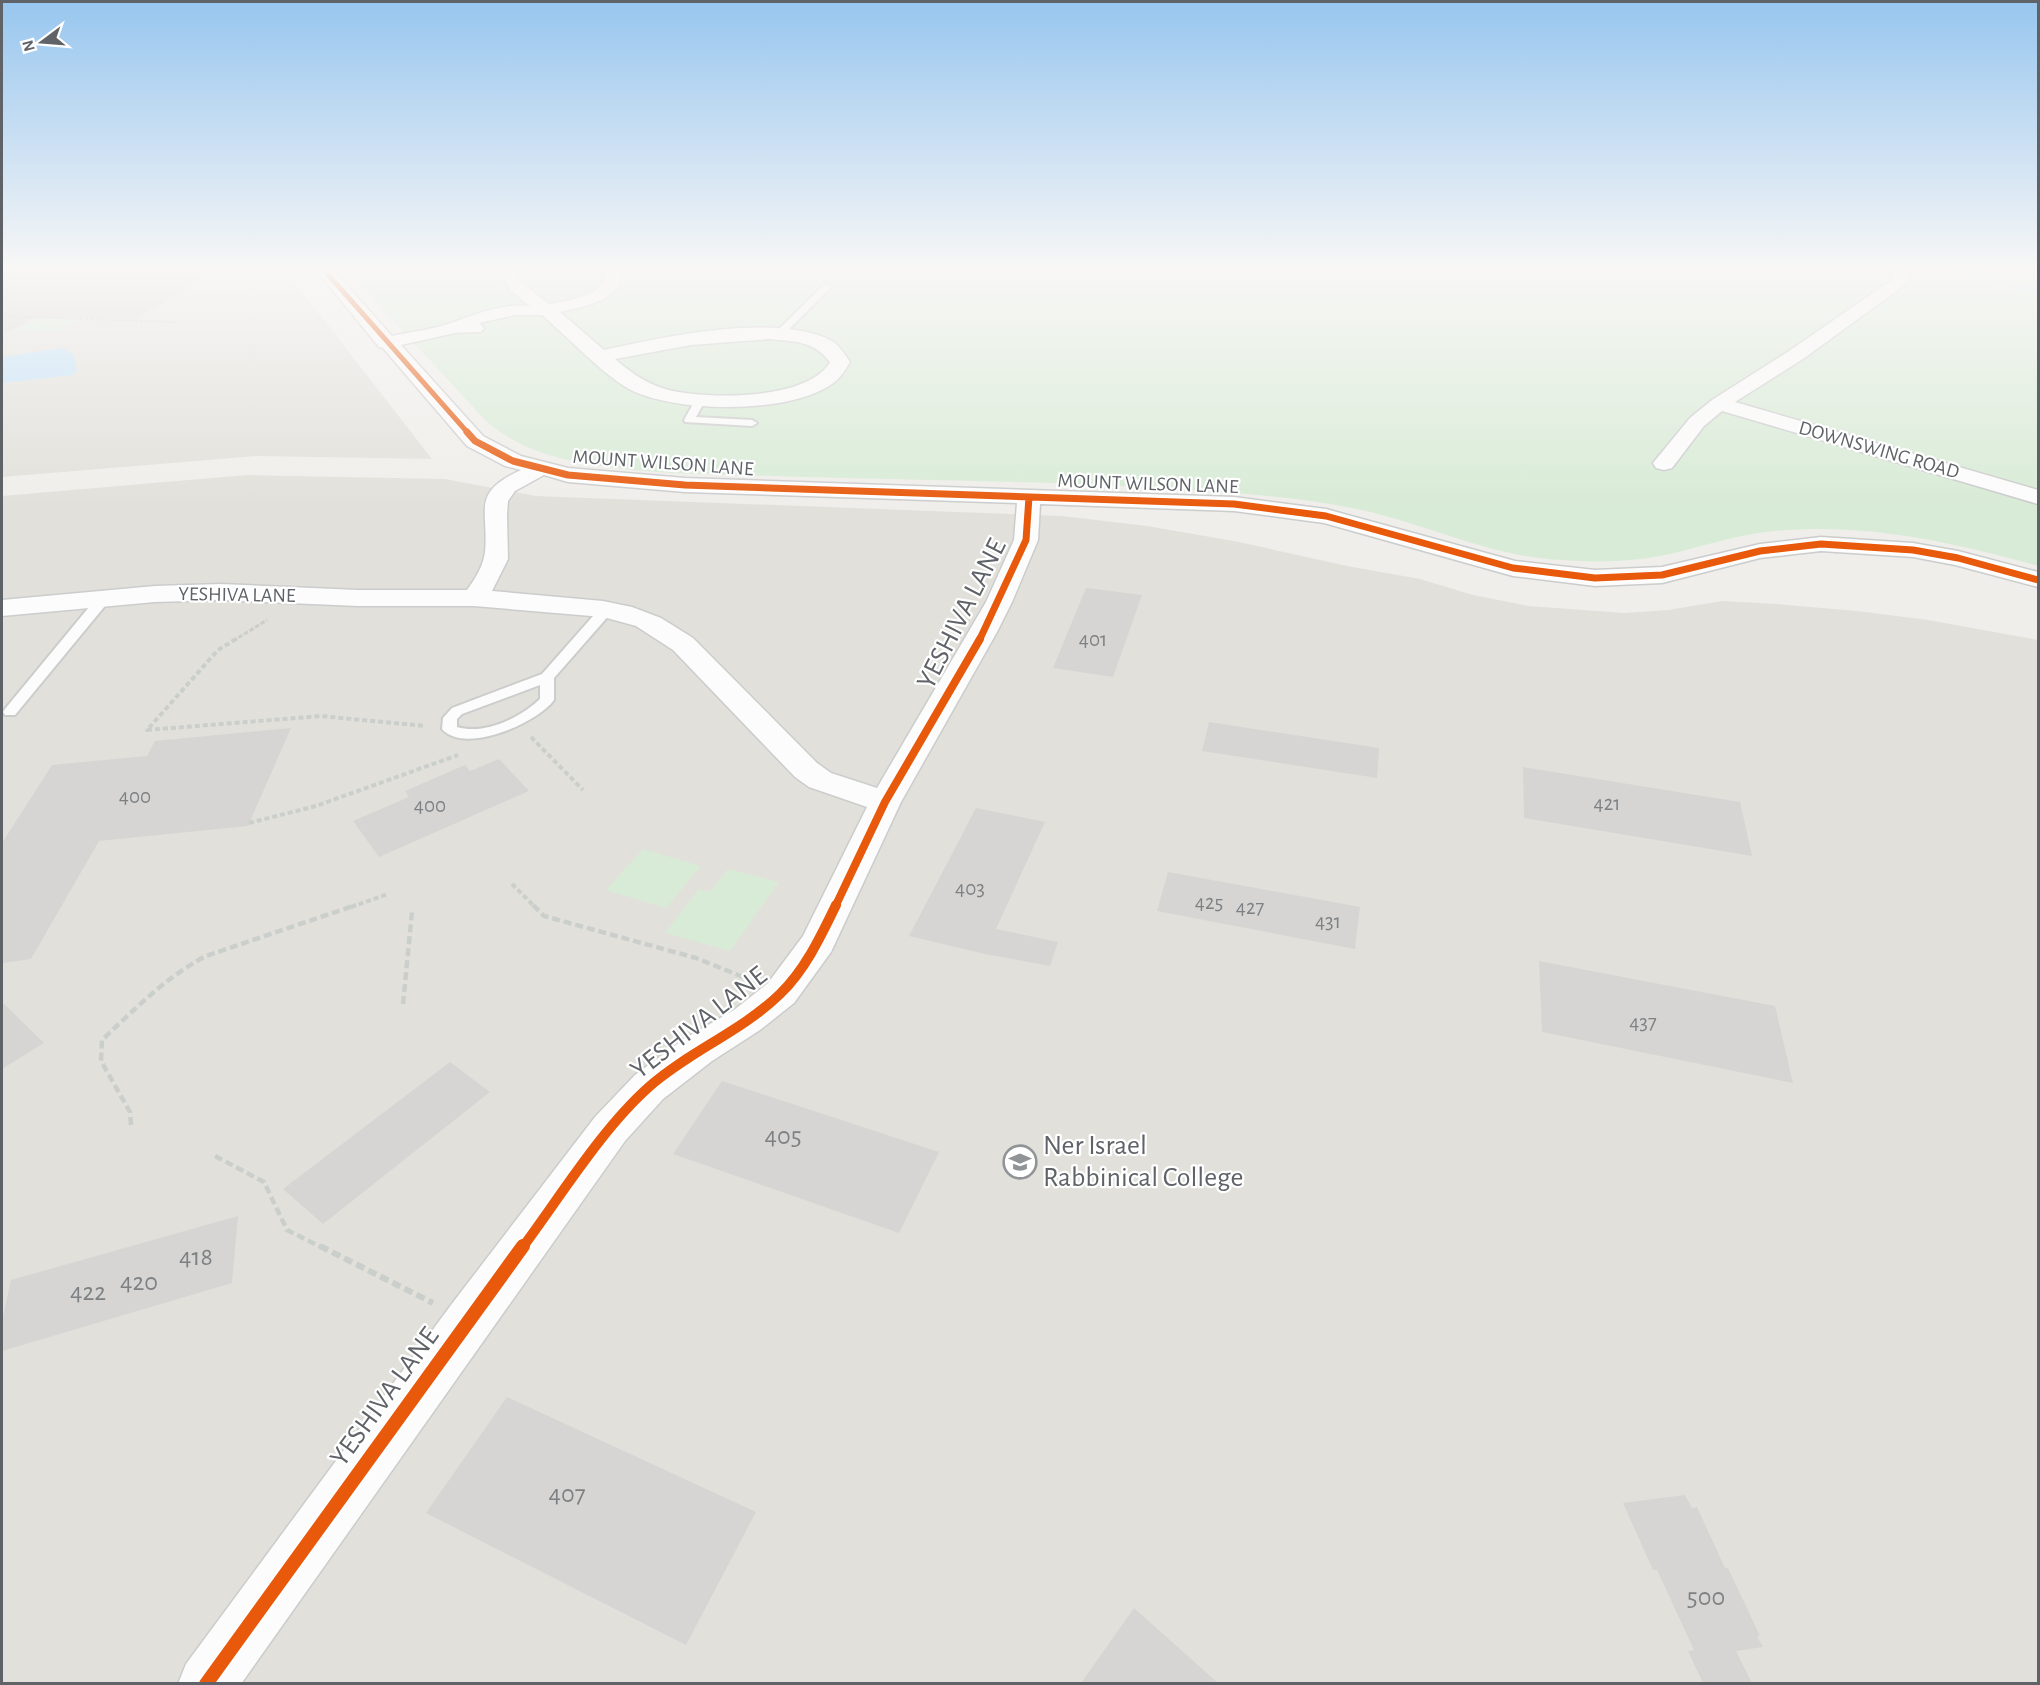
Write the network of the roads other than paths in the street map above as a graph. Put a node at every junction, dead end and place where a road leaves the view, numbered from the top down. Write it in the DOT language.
graph roads {
  1 [pos="392,350"];
  2 [pos="593,350"];
  3 [pos="633,350"];
  4 [pos="833,350"];
  5 [pos="1804,350"];
  6 [pos="601,356"];
  7 [pos="701,399"];
  8 [pos="1719,404"];
  9 [pos="752,423"];
  10 [pos="1664,464"];
  11 [pos="539,469"];
  12 [pos="2038,496"];
  13 [pos="1029,497"];
  14 [pos="2038,580"];
  15 [pos="104,598"];
  16 [pos="474,598"];
  17 [pos="2,608"];
  18 [pos="606,610"];
  19 [pos="548,677"];
  20 [pos="10,712"];
  21 [pos="885,802"];
  22 [pos="206,1683"];
  1 -- 11 [label="street, MOUNT WILSON LANE"];
  2 -- 6 [label="street"];
  3 -- 6 [label="street"];
  4 -- 7 [label="street"];
  5 -- 8 [label="street"];
  6 -- 7 [label="street"];
  7 -- 9 [label="lane"];
  8 -- 10 [label="street"];
  8 -- 12 [label="street, DOWNSWING ROAD"];
  11 -- 13 [label="street, MOUNT WILSON LANE"];
  11 -- 16 [label="street"];
  13 -- 14 [label="street, MOUNT WILSON LANE"];
  13 -- 21 [label="street, YESHIVA LANE"];
  15 -- 16 [label="street, YESHIVA LANE"];
  15 -- 17 [label="street, YESHIVA LANE"];
  15 -- 20 [label="lane"];
  16 -- 18 [label="street, YESHIVA LANE"];
  18 -- 19 [label="lane"];
  18 -- 21 [label="street, YESHIVA LANE"];
  19 -- 19 [label="lane"];
  21 -- 22 [label="street, YESHIVA LANE"];
}
